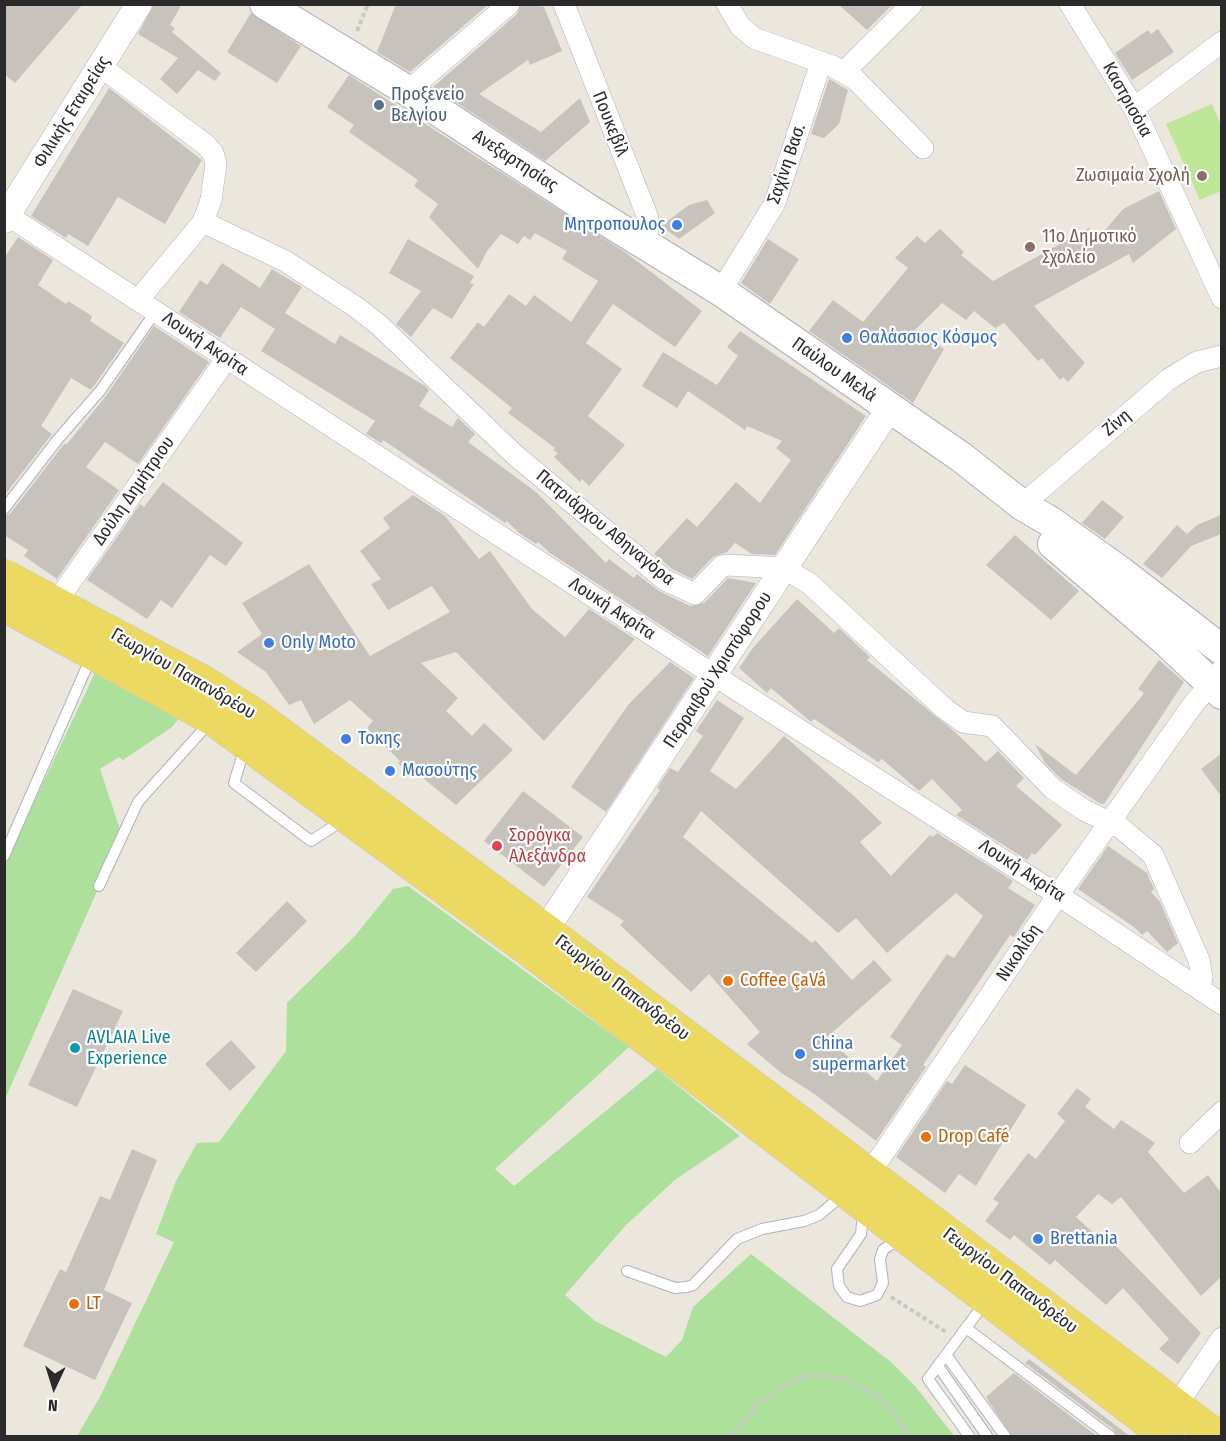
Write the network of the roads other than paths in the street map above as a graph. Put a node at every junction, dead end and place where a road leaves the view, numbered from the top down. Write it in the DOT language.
graph roads {
  1 [pos="139,4"];
  2 [pos="265,4"];
  3 [pos="508,4"];
  4 [pos="564,4"];
  5 [pos="727,4"];
  6 [pos="912,4"];
  7 [pos="1070,4"];
  8 [pos="1221,42"];
  9 [pos="821,62"];
  10 [pos="100,66"];
  11 [pos="844,72"];
  12 [pos="408,91"];
  13 [pos="1134,108"];
  14 [pos="923,148"];
  15 [pos="6,216"];
  16 [pos="203,222"];
  17 [pos="642,243"];
  18 [pos="721,291"];
  19 [pos="1221,298"];
  20 [pos="139,299"];
  21 [pos="156,311"];
  22 [pos="1221,356"];
  23 [pos="227,358"];
  24 [pos="890,409"];
  25 [pos="1022,505"];
  26 [pos="4,509"];
  27 [pos="784,568"];
  28 [pos="4,576"];
  29 [pos="4,605"];
  30 [pos="48,614"];
  31 [pos="1221,650"];
  32 [pos="93,652"];
  33 [pos="715,676"];
  34 [pos="1218,682"];
  35 [pos="213,719"];
  36 [pos="1109,823"];
  37 [pos="4,856"];
  38 [pos="99,886"];
  39 [pos="1059,895"];
  40 [pos="539,941"];
  41 [pos="1199,989"];
  42 [pos="1221,1004"];
  43 [pos="1221,1112"];
  44 [pos="1190,1143"];
  45 [pos="858,1189"];
  46 [pos="910,1241"];
  47 [pos="627,1271"];
  48 [pos="996,1288"];
  49 [pos="966,1328"];
  50 [pos="1221,1338"];
  51 [pos="946,1355"];
  52 [pos="938,1366"];
  53 [pos="1168,1425"];
  54 [pos="969,1437"];
  55 [pos="987,1437"];
  56 [pos="1005,1437"];
  57 [pos="1110,1437"];
  58 [pos="1216,1437"];
  1 -- 10 [label="street, Φιλικής Εταιρείας"];
  2 -- 12 [label="main road, Ανεξαρτησίας"];
  3 -- 12 [label="street"];
  4 -- 17 [label="street, Πουκεβίλ"];
  5 -- 9 [label="street"];
  6 -- 11 [label="street"];
  7 -- 13 [label="street, Καστρισόια"];
  8 -- 13 [label="street"];
  9 -- 11 [label="street"];
  9 -- 18 [label="street, Σαχίνη Βασ."];
  10 -- 15 [label="street, Φιλικής Εταιρείας"];
  10 -- 16 [label="street"];
  11 -- 14 [label="street"];
  12 -- 17 [label="main road, Ανεξαρτησίας"];
  13 -- 19 [label="street, Καστρισόια"];
  15 -- 20 [label="street, Λουκή Ακρίτα"];
  16 -- 20 [label="street"];
  16 -- 27 [label="street, Πατριάρχου Αθηναγόρα"];
  17 -- 18 [label="main road, Παύλου Μελά"];
  18 -- 24 [label="main road, Παύλου Μελά"];
  20 -- 21 [label="street, Λουκή Ακρίτα"];
  21 -- 23 [label="street, Λουκή Ακρίτα"];
  21 -- 26 [label="lane"];
  22 -- 25 [label="street, Ζίνη"];
  23 -- 30 [label="street, Δούλη Δημήτριου"];
  23 -- 33 [label="street, Λουκή Ακρίτα"];
  24 -- 25 [label="main road, Παύλου Μελά"];
  24 -- 27 [label="street, Περραιβού Χριστόφορου"];
  25 -- 31 [label="main road, Παύλου Μελά"];
  25 -- 34 [label="main road, Παύλου Μελά"];
  27 -- 33 [label="street, Περραιβού Χριστόφορου"];
  27 -- 36 [label="street, Πατριάρχου Αθηναγόρα"];
  28 -- 30 [label="main road, Γεωργίου Παπανδρέου"];
  29 -- 30 [label="main road, Γεωργίου Παπανδρέου"];
  30 -- 32 [label="main road, Γεωργίου Παπανδρέου"];
  30 -- 40 [label="main road, Γεωργίου Παπανδρέου"];
  32 -- 35 [label="main road, Γεωργίου Παπανδρέου"];
  32 -- 37 [label="lane"];
  33 -- 39 [label="street, Λουκή Ακρίτα"];
  33 -- 40 [label="street, Περραιβού Χριστόφορου"];
  34 -- 36 [label="street, Νικολίδη"];
  35 -- 38 [label="lane"];
  35 -- 40 [label="main road, Γεωργίου Παπανδρέου"];
  36 -- 39 [label="street, Νικολίδη"];
  36 -- 41 [label="street, Πατριάρχου Αθηναγόρα"];
  39 -- 41 [label="street, Λουκή Ακρίτα"];
  39 -- 45 [label="street, Νικολίδη"];
  40 -- 45 [label="main road, Γεωργίου Παπανδρέου"];
  41 -- 42 [label="street, Λουκή Ακρίτα"];
  43 -- 44 [label="street"];
  45 -- 46 [label="main road, Γεωργίου Παπανδρέου"];
  45 -- 46 [label="lane"];
  45 -- 47 [label="lane"];
  45 -- 48 [label="main road, Γεωργίου Παπανδρέου"];
  46 -- 48 [label="main road, Γεωργίου Παπανδρέου"];
  48 -- 49 [label="lane"];
  48 -- 53 [label="main road, Γεωργίου Παπανδρέου"];
  49 -- 51 [label="lane"];
  49 -- 57 [label="lane"];
  50 -- 53 [label="street"];
  51 -- 52 [label="lane"];
  51 -- 56 [label="lane"];
  52 -- 54 [label="lane"];
  52 -- 55 [label="lane"];
  53 -- 58 [label="main road, Γεωργίου Παπανδρέου"];
}
